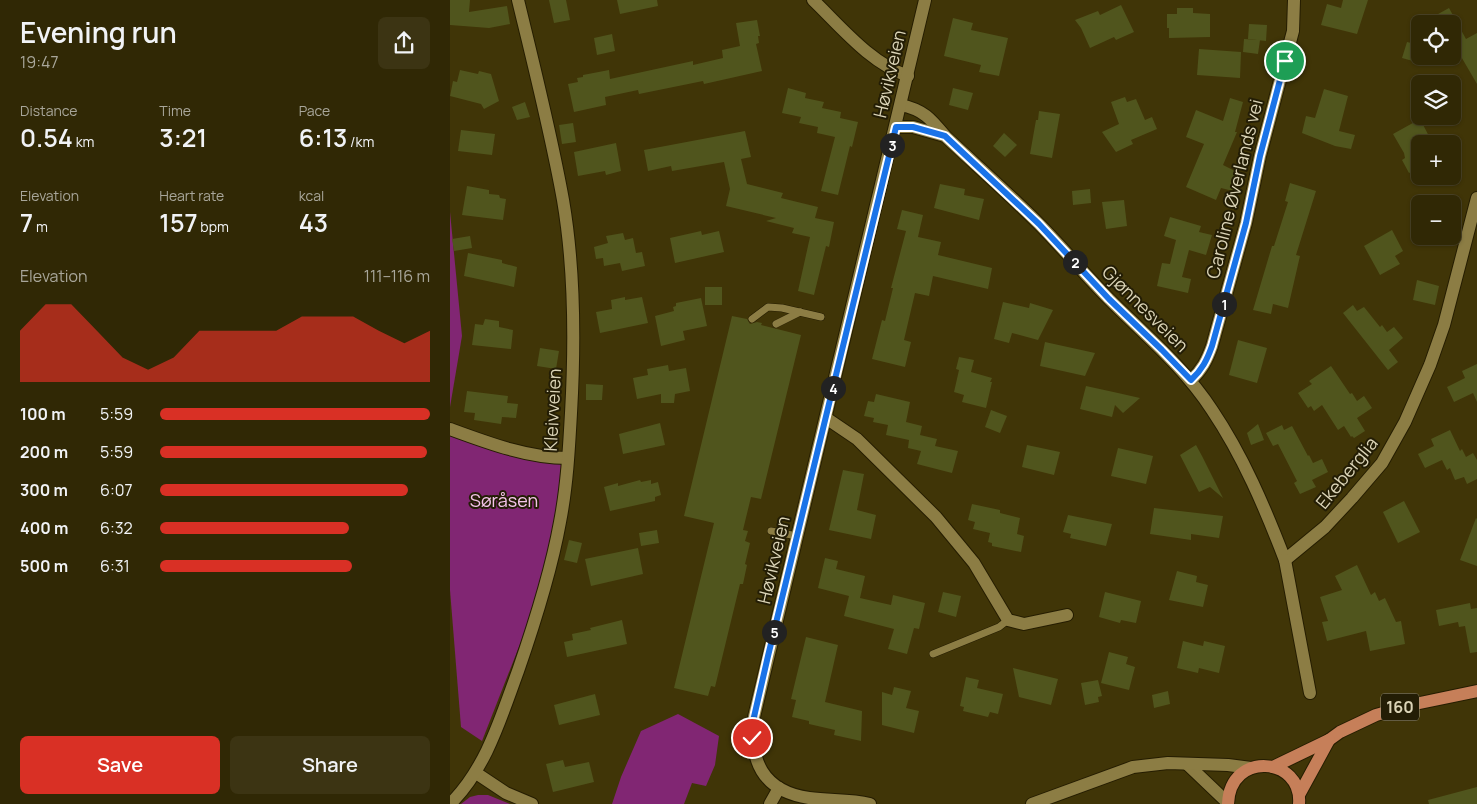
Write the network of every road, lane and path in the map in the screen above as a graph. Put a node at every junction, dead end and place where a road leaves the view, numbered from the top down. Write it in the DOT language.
graph roads {
  1 [pos="518,0"];
  2 [pos="813,0"];
  3 [pos="925,0"];
  4 [pos="1294,0"];
  5 [pos="908,76"];
  6 [pos="901,105"];
  7 [pos="896,127"];
  8 [pos="945,136"];
  9 [pos="1477,198"];
  10 [pos="800,312"];
  11 [pos="821,316"];
  12 [pos="752,319"];
  13 [pos="776,324"];
  14 [pos="1191,380"];
  15 [pos="826,418"];
  16 [pos="450,429"];
  17 [pos="568,458"];
  18 [pos="771,531"];
  19 [pos="797,536"];
  20 [pos="1285,560"];
  21 [pos="1066,615"];
  22 [pos="1008,620"];
  23 [pos="933,654"];
  24 [pos="1477,691"];
  25 [pos="1310,693"];
  26 [pos="1329,740"];
  27 [pos="1188,765"];
  28 [pos="1273,767"];
  29 [pos="1251,768"];
  30 [pos="476,773"];
  31 [pos="779,788"];
  32 [pos="794,800"];
  33 [pos="1299,800"];
  34 [pos="450,804"];
  35 [pos="532,804"];
  36 [pos="770,804"];
  37 [pos="870,804"];
  38 [pos="1032,804"];
  39 [pos="1228,804"];
  1 -- 17 [label="street, Kleivveien"];
  2 -- 5 [label="street"];
  3 -- 5 [label="street, Høvikveien"];
  4 -- 14 [label="street, Caroline Øverlands vei"];
  5 -- 6 [label="street, Høvikveien"];
  6 -- 7 [label="street, Høvikveien"];
  6 -- 8 [label="street, Gjønnesveien"];
  7 -- 8 [label="street, Gjønnesveien"];
  7 -- 15 [label="street, Høvikveien"];
  8 -- 14 [label="street, Gjønnesveien"];
  9 -- 20 [label="street, Ekeberglia"];
  10 -- 11 [label="lane"];
  10 -- 12 [label="lane"];
  10 -- 13 [label="lane"];
  14 -- 20 [label="street"];
  15 -- 19 [label="street, Høvikveien"];
  15 -- 22 [label="street"];
  16 -- 17 [label="street"];
  17 -- 30 [label="street, Kleivveien"];
  18 -- 19 [label="lane"];
  19 -- 31 [label="street, Høvikveien"];
  20 -- 25 [label="street"];
  21 -- 22 [label="street"];
  22 -- 23 [label="lane"];
  24 -- 26 [label="main road, 160"];
  26 -- 28 [label="main road, 160"];
  26 -- 33 [label="main road"];
  27 -- 29 [label="street"];
  27 -- 38 [label="street"];
  27 -- 39 [label="street"];
  28 -- 29 [label="main road, 160"];
  28 -- 33 [label="main road"];
  29 -- 39 [label="main road"];
  30 -- 34 [label="street, Kleivveien"];
  30 -- 35 [label="street"];
  31 -- 32 [label="street, Høvikveien"];
  31 -- 36 [label="street"];
  32 -- 37 [label="street, Høvikveien"];
}
